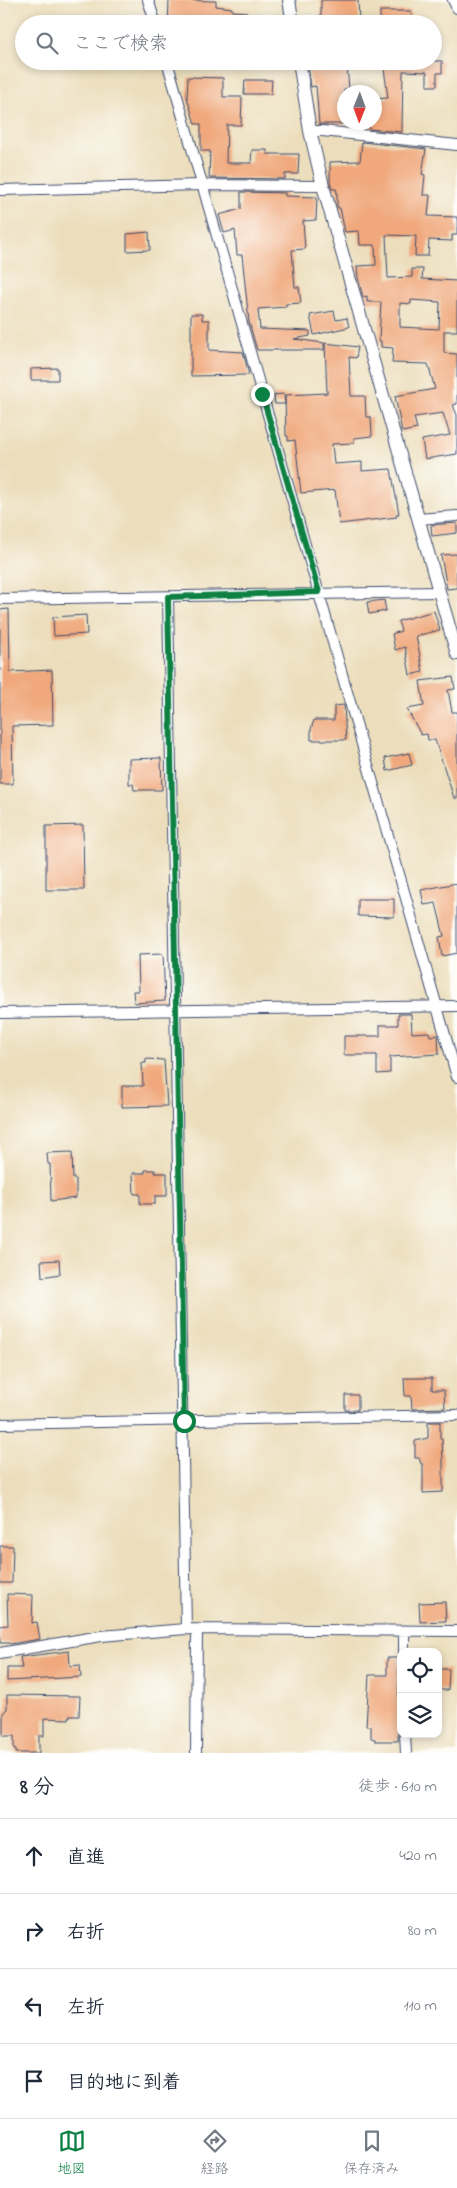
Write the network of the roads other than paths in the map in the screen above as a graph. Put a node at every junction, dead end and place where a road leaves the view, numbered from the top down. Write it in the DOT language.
graph roads {
  1 [pos="148,0"];
  2 [pos="289,0"];
  3 [pos="453,0"];
  4 [pos="457,8"];
  5 [pos="153,15"];
  6 [pos="292,15"];
  7 [pos="170,70"];
  8 [pos="300,70"];
  9 [pos="310,132"];
  10 [pos="457,145"];
  11 [pos="202,185"];
  12 [pos="322,186"];
  13 [pos="0,190"];
  14 [pos="457,516"];
  15 [pos="418,519"];
  16 [pos="319,592"];
  17 [pos="439,592"];
  18 [pos="168,597"];
  19 [pos="0,600"];
  20 [pos="456,650"];
  21 [pos="437,1006"];
  22 [pos="457,1006"];
  23 [pos="176,1009"];
  24 [pos="0,1012"];
  25 [pos="457,1078"];
  26 [pos="457,1415"];
  27 [pos="184,1421"];
  28 [pos="0,1424"];
  29 [pos="192,1629"];
  30 [pos="457,1631"];
  31 [pos="404,1632"];
  32 [pos="404,1648"];
  33 [pos="0,1653"];
  34 [pos="405,1738"];
  35 [pos="196,1753"];
  36 [pos="406,1753"];
  1 -- 5 [label="street"];
  2 -- 6 [label="street"];
  3 -- 4 [label="street"];
  7 -- 11 [label="street"];
  8 -- 9 [label="street"];
  9 -- 10 [label="street"];
  9 -- 12 [label="street"];
  11 -- 12 [label="street"];
  11 -- 13 [label="street"];
  11 -- 16 [label="street"];
  12 -- 15 [label="street"];
  14 -- 15 [label="street"];
  15 -- 17 [label="street"];
  16 -- 17 [label="street"];
  16 -- 18 [label="street"];
  16 -- 21 [label="street"];
  17 -- 20 [label="street"];
  18 -- 19 [label="street"];
  18 -- 23 [label="street"];
  21 -- 22 [label="street"];
  21 -- 23 [label="street"];
  21 -- 25 [label="street"];
  23 -- 24 [label="street"];
  23 -- 27 [label="street"];
  26 -- 27 [label="street"];
  27 -- 28 [label="street"];
  27 -- 29 [label="street"];
  29 -- 31 [label="street"];
  29 -- 33 [label="street"];
  29 -- 35 [label="street"];
  30 -- 31 [label="street"];
  31 -- 32 [label="street"];
  34 -- 36 [label="street"];
}
